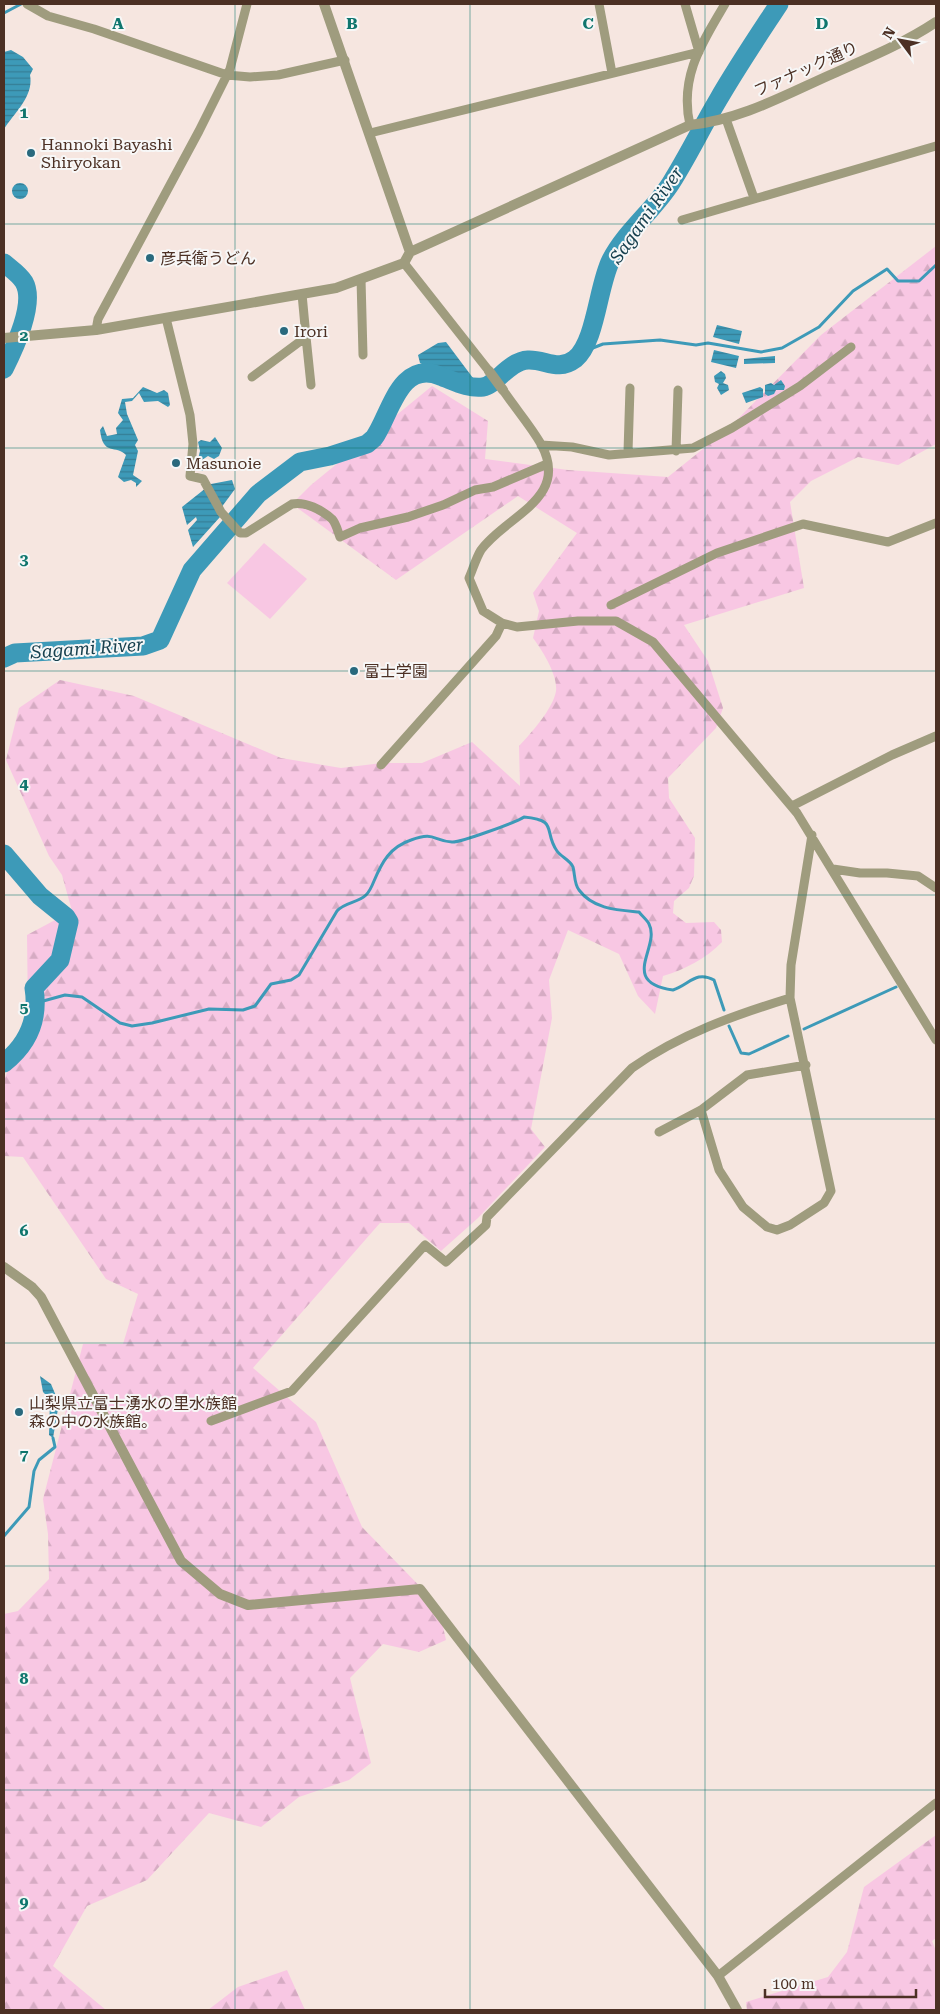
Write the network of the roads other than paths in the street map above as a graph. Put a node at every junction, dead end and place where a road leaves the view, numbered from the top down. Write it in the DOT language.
graph roads {
  1 [pos="27,4"];
  2 [pos="247,4"];
  3 [pos="324,4"];
  4 [pos="599,4"];
  5 [pos="685,4"];
  6 [pos="726,4"];
  7 [pos="936,22"];
  8 [pos="698,52"];
  9 [pos="345,60"];
  10 [pos="612,72"];
  11 [pos="227,75"];
  12 [pos="726,119"];
  13 [pos="691,125"];
  14 [pos="370,132"];
  15 [pos="936,146"];
  16 [pos="754,198"];
  17 [pos="682,220"];
  18 [pos="410,252"];
  19 [pos="404,263"];
  20 [pos="361,279"];
  21 [pos="302,294"];
  22 [pos="166,318"];
  23 [pos="96,330"];
  24 [pos="306,337"];
  25 [pos="4,338"];
  26 [pos="851,347"];
  27 [pos="363,355"];
  28 [pos="489,371"];
  29 [pos="252,377"];
  30 [pos="311,385"];
  31 [pos="630,388"];
  32 [pos="503,390"];
  33 [pos="678,390"];
  34 [pos="541,445"];
  35 [pos="676,451"];
  36 [pos="628,452"];
  37 [pos="547,464"];
  38 [pos="936,523"];
  39 [pos="611,605"];
  40 [pos="502,623"];
  41 [pos="936,736"];
  42 [pos="381,765"];
  43 [pos="792,806"];
  44 [pos="812,835"];
  45 [pos="833,869"];
  46 [pos="936,888"];
  47 [pos="790,998"];
  48 [pos="936,1040"];
  49 [pos="806,1065"];
  50 [pos="701,1110"];
  51 [pos="660,1132"];
  52 [pos="4,1267"];
  53 [pos="210,1421"];
  54 [pos="936,1803"];
  55 [pos="718,1976"];
  56 [pos="737,2010"];
  1 -- 11 [label="street"];
  2 -- 11 [label="street"];
  3 -- 9 [label="street"];
  4 -- 10 [label="street"];
  5 -- 8 [label="street"];
  6 -- 8 [label="street"];
  7 -- 12 [label="street, ファナック通り"];
  8 -- 10 [label="street"];
  8 -- 13 [label="street"];
  9 -- 11 [label="street"];
  9 -- 14 [label="street"];
  10 -- 14 [label="street"];
  11 -- 23 [label="street"];
  12 -- 13 [label="street, ファナック通り"];
  12 -- 16 [label="street"];
  13 -- 18 [label="street, ファナック通り"];
  14 -- 18 [label="street"];
  15 -- 16 [label="street"];
  16 -- 17 [label="street"];
  18 -- 19 [label="street"];
  19 -- 20 [label="street"];
  19 -- 28 [label="street"];
  20 -- 21 [label="street"];
  20 -- 27 [label="street"];
  21 -- 22 [label="street"];
  21 -- 24 [label="street"];
  22 -- 23 [label="street"];
  22 -- 37 [label="street"];
  23 -- 25 [label="street"];
  24 -- 29 [label="street"];
  24 -- 30 [label="street"];
  26 -- 35 [label="street"];
  28 -- 32 [label="street"];
  31 -- 36 [label="street"];
  32 -- 34 [label="street"];
  33 -- 35 [label="street"];
  34 -- 36 [label="street"];
  34 -- 37 [label="street"];
  35 -- 36 [label="street"];
  37 -- 40 [label="street"];
  38 -- 39 [label="street"];
  40 -- 42 [label="street"];
  40 -- 43 [label="street"];
  41 -- 43 [label="street"];
  43 -- 44 [label="street"];
  44 -- 45 [label="street"];
  44 -- 47 [label="street"];
  45 -- 46 [label="street"];
  45 -- 48 [label="street"];
  47 -- 49 [label="street"];
  47 -- 53 [label="street"];
  49 -- 50 [label="street"];
  49 -- 50 [label="street"];
  50 -- 51 [label="street"];
  52 -- 55 [label="street"];
  54 -- 55 [label="street"];
  55 -- 56 [label="street"];
}
